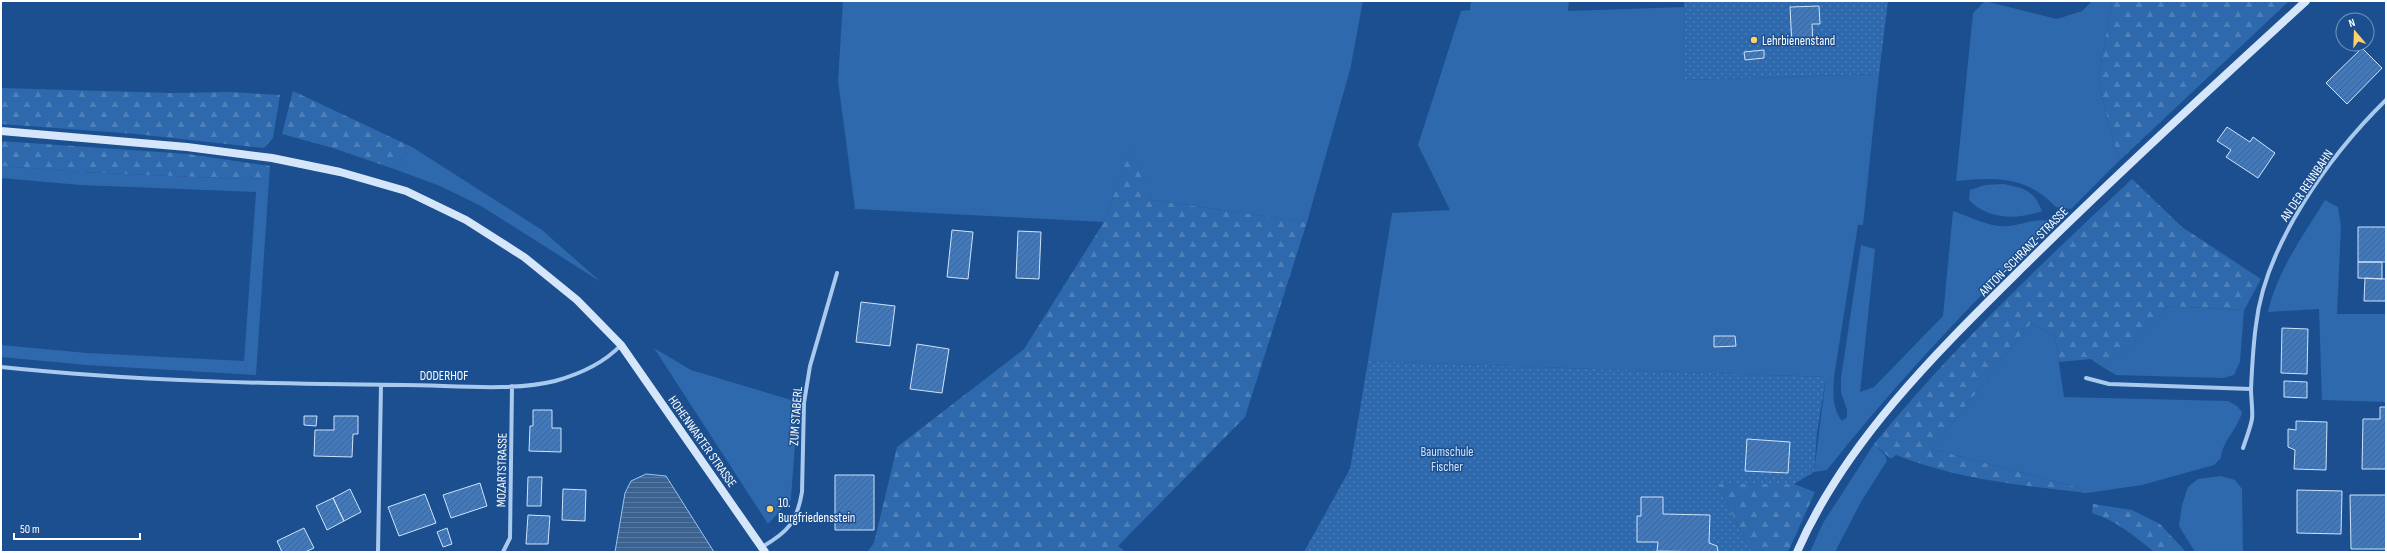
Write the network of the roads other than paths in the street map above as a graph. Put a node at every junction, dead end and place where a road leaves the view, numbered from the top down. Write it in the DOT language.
graph roads {
  1 [pos="2306,1"];
  2 [pos="2386,101"];
  3 [pos="1,131"];
  4 [pos="837,273"];
  5 [pos="621,345"];
  6 [pos="1,367"];
  7 [pos="2086,378"];
  8 [pos="381,385"];
  9 [pos="512,386"];
  10 [pos="2251,389"];
  11 [pos="2243,448"];
  12 [pos="763,550"];
  13 [pos="378,552"];
  14 [pos="503,552"];
  15 [pos="1797,552"];
  1 -- 15 [label="street, ANTON-SCHRANZ-STRASSE"];
  2 -- 10 [label="street, AN DER RENNBAHN"];
  3 -- 5 [label="street, HOHENWARTER STRASSE"];
  4 -- 12 [label="street, ZUM STABERL"];
  5 -- 9 [label="street, DODERHOF"];
  5 -- 12 [label="street, HOHENWARTER STRASSE"];
  6 -- 8 [label="street, DODERHOF"];
  7 -- 10 [label="street"];
  8 -- 9 [label="street, DODERHOF"];
  8 -- 13 [label="street"];
  9 -- 14 [label="street, MOZARTSTRASSE"];
  10 -- 11 [label="street, AN DER RENNBAHN"];
}
